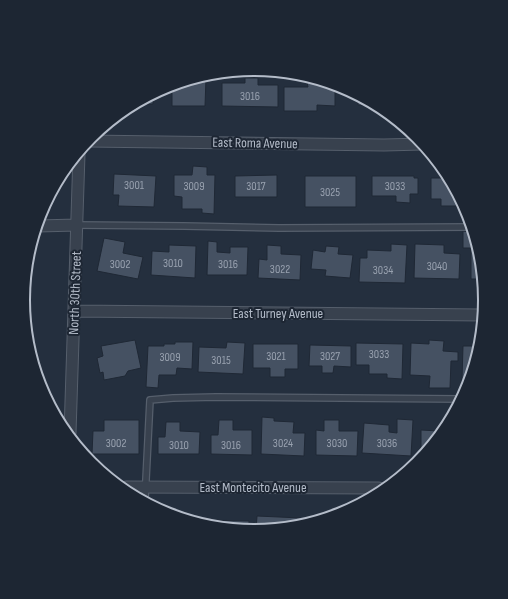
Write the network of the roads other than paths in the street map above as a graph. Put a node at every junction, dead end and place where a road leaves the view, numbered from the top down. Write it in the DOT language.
graph roads {
  1 [pos="96,141"];
  2 [pos="415,144"];
  3 [pos="79,160"];
  4 [pos="77,225"];
  5 [pos="42,226"];
  6 [pos="466,227"];
  7 [pos="75,311"];
  8 [pos="478,315"];
  9 [pos="455,399"];
  10 [pos="70,427"];
  11 [pos="132,487"];
  12 [pos="145,487"];
  13 [pos="375,488"];
  14 [pos="145,495"];
  1 -- 2 [label="street, East Roma Avenue"];
  3 -- 4 [label="street, North 30th Street"];
  4 -- 5 [label="street"];
  4 -- 6 [label="lane"];
  4 -- 7 [label="street, North 30th Street"];
  7 -- 8 [label="street, East Turney Avenue"];
  7 -- 10 [label="street, North 30th Street"];
  9 -- 12 [label="lane"];
  11 -- 12 [label="street, East Montecito Avenue"];
  12 -- 13 [label="street, East Montecito Avenue"];
  12 -- 14 [label="lane"];
}
